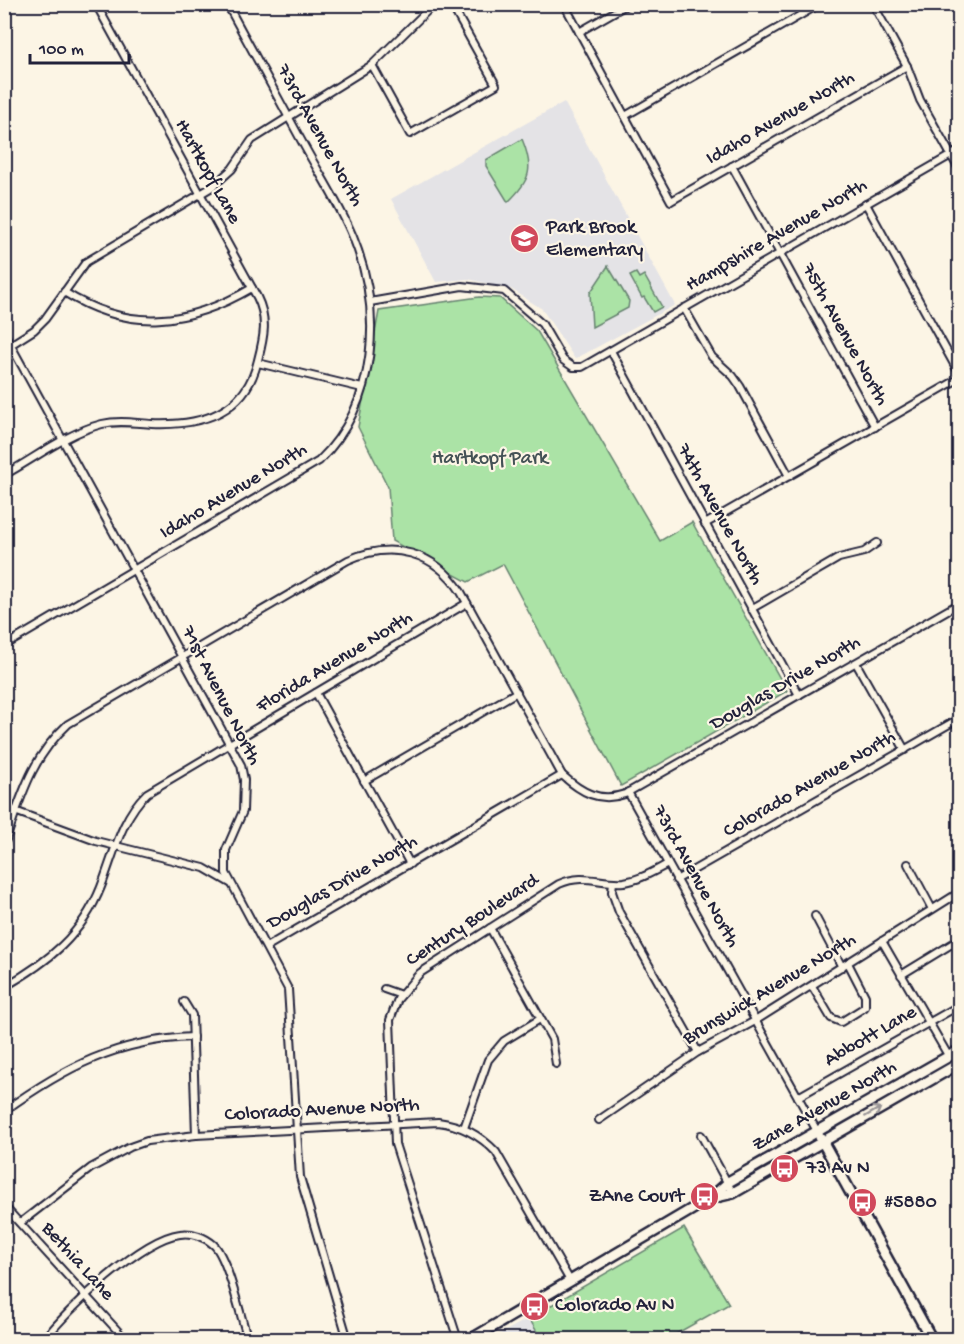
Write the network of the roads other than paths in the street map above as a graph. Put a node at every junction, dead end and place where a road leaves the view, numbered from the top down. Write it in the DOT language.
graph roads {
  1 [pos="96,4"];
  2 [pos="227,4"];
  3 [pos="434,4"];
  4 [pos="451,4"];
  5 [pos="564,4"];
  6 [pos="628,4"];
  7 [pos="820,4"];
  8 [pos="873,4"];
  9 [pos="579,32"];
  10 [pos="372,64"];
  11 [pos="907,66"];
  12 [pos="288,117"];
  13 [pos="625,117"];
  14 [pos="960,150"];
  15 [pos="951,155"];
  16 [pos="732,166"];
  17 [pos="960,171"];
  18 [pos="200,194"];
  19 [pos="866,204"];
  20 [pos="780,253"];
  21 [pos="252,288"];
  22 [pos="368,290"];
  23 [pos="64,291"];
  24 [pos="370,302"];
  25 [pos="684,308"];
  26 [pos="4,333"];
  27 [pos="11,345"];
  28 [pos="4,349"];
  29 [pos="610,351"];
  30 [pos="258,363"];
  31 [pos="960,376"];
  32 [pos="362,388"];
  33 [pos="875,427"];
  34 [pos="64,441"];
  35 [pos="4,475"];
  36 [pos="789,476"];
  37 [pos="705,524"];
  38 [pos="877,543"];
  39 [pos="135,570"];
  40 [pos="467,603"];
  41 [pos="960,603"];
  42 [pos="751,609"];
  43 [pos="4,646"];
  44 [pos="182,657"];
  45 [pos="856,663"];
  46 [pos="517,692"];
  47 [pos="316,693"];
  48 [pos="799,695"];
  49 [pos="960,718"];
  50 [pos="230,743"];
  51 [pos="905,750"];
  52 [pos="562,774"];
  53 [pos="364,781"];
  54 [pos="628,792"];
  55 [pos="4,807"];
  56 [pos="15,811"];
  57 [pos="4,844"];
  58 [pos="116,846"];
  59 [pos="410,864"];
  60 [pos="668,864"];
  61 [pos="908,864"];
  62 [pos="676,880"];
  63 [pos="613,882"];
  64 [pos="231,884"];
  65 [pos="960,892"];
  66 [pos="932,909"];
  67 [pos="815,916"];
  68 [pos="490,928"];
  69 [pos="960,939"];
  70 [pos="882,941"];
  71 [pos="266,947"];
  72 [pos="845,965"];
  73 [pos="901,975"];
  74 [pos="812,986"];
  75 [pos="4,987"];
  76 [pos="384,989"];
  77 [pos="400,995"];
  78 [pos="184,1002"];
  79 [pos="960,1005"];
  80 [pos="540,1018"];
  81 [pos="755,1022"];
  82 [pos="929,1023"];
  83 [pos="193,1037"];
  84 [pos="960,1050"];
  85 [pos="698,1052"];
  86 [pos="949,1057"];
  87 [pos="960,1063"];
  88 [pos="556,1064"];
  89 [pos="798,1097"];
  90 [pos="4,1111"];
  91 [pos="599,1120"];
  92 [pos="393,1124"];
  93 [pos="464,1128"];
  94 [pos="296,1130"];
  95 [pos="817,1131"];
  96 [pos="196,1135"];
  97 [pos="701,1135"];
  98 [pos="822,1141"];
  99 [pos="728,1182"];
  100 [pos="734,1193"];
  101 [pos="711,1198"];
  102 [pos="4,1206"];
  103 [pos="20,1223"];
  104 [pos="569,1279"];
  105 [pos="86,1296"];
  106 [pos="44,1340"];
  107 [pos="126,1340"];
  108 [pos="248,1340"];
  109 [pos="348,1340"];
  110 [pos="458,1340"];
  111 [pos="470,1340"];
  112 [pos="932,1340"];
  1 -- 18 [label="street, Hartkopf Lane"];
  2 -- 12 [label="street, 73rd Avenue North"];
  3 -- 10 [label="street"];
  4 -- 10 [label="street"];
  5 -- 9 [label="street"];
  6 -- 9 [label="street"];
  7 -- 13 [label="street"];
  8 -- 11 [label="street"];
  9 -- 13 [label="street"];
  10 -- 12 [label="street"];
  11 -- 15 [label="street"];
  11 -- 16 [label="street, Idaho Avenue North"];
  12 -- 18 [label="street"];
  12 -- 22 [label="street, 73rd Avenue North"];
  13 -- 16 [label="street, Idaho Avenue North"];
  14 -- 15 [label="street, Hampshire Avenue North"];
  15 -- 17 [label="street"];
  15 -- 19 [label="street, Hampshire Avenue North"];
  16 -- 20 [label="street, 75th Avenue North"];
  18 -- 21 [label="street, Hartkopf Lane"];
  18 -- 23 [label="street"];
  19 -- 20 [label="street, Hampshire Avenue North"];
  19 -- 31 [label="street"];
  20 -- 25 [label="street, Hampshire Avenue North"];
  20 -- 33 [label="street, 75th Avenue North"];
  21 -- 23 [label="street"];
  21 -- 30 [label="street, Hartkopf Lane"];
  22 -- 24 [label="street, Idaho Avenue North"];
  23 -- 27 [label="street"];
  24 -- 29 [label="street, Hampshire Avenue North"];
  24 -- 32 [label="street, Idaho Avenue North"];
  25 -- 29 [label="street, Hampshire Avenue North"];
  25 -- 36 [label="street"];
  26 -- 27 [label="street, 71st Avenue North"];
  27 -- 28 [label="street"];
  27 -- 34 [label="street, 71st Avenue North"];
  29 -- 37 [label="street, 74th Avenue North"];
  30 -- 32 [label="street"];
  30 -- 34 [label="street, Hartkopf Lane"];
  31 -- 33 [label="street"];
  32 -- 39 [label="street, Idaho Avenue North"];
  33 -- 36 [label="street"];
  34 -- 35 [label="street, Hartkopf Lane"];
  34 -- 39 [label="street, 71st Avenue North"];
  36 -- 37 [label="street"];
  37 -- 42 [label="street, 74th Avenue North"];
  38 -- 42 [label="street"];
  39 -- 43 [label="street, Idaho Avenue North"];
  39 -- 44 [label="street, 71st Avenue North"];
  40 -- 44 [label="street, 73rd Avenue North"];
  40 -- 46 [label="street, 73rd Avenue North"];
  40 -- 47 [label="street, Florida Avenue North"];
  41 -- 45 [label="street, Douglas Drive North"];
  42 -- 48 [label="street, 74th Avenue North"];
  44 -- 50 [label="street, 71st Avenue North"];
  44 -- 56 [label="street, 73rd Avenue North"];
  45 -- 48 [label="street, Douglas Drive North"];
  45 -- 51 [label="street"];
  46 -- 52 [label="street, 73rd Avenue North"];
  46 -- 53 [label="street"];
  47 -- 50 [label="street, Florida Avenue North"];
  47 -- 53 [label="street"];
  48 -- 54 [label="street, Douglas Drive North"];
  49 -- 51 [label="street, Colorado Avenue North"];
  50 -- 58 [label="street, Florida Avenue North"];
  50 -- 64 [label="street, 71st Avenue North"];
  51 -- 62 [label="street, Colorado Avenue North"];
  52 -- 54 [label="street, 73rd Avenue North"];
  52 -- 59 [label="street, Douglas Drive North"];
  53 -- 59 [label="street"];
  54 -- 60 [label="street, 73rd Avenue North"];
  55 -- 56 [label="street"];
  56 -- 57 [label="street"];
  56 -- 58 [label="street"];
  58 -- 64 [label="street"];
  58 -- 75 [label="street, Florida Avenue North"];
  59 -- 71 [label="street, Douglas Drive North"];
  60 -- 62 [label="street, 73rd Avenue North"];
  60 -- 63 [label="street, Century Boulevard"];
  61 -- 66 [label="street"];
  62 -- 81 [label="street, 73rd Avenue North"];
  63 -- 68 [label="street, Century Boulevard"];
  63 -- 85 [label="street"];
  64 -- 71 [label="street, 71st Avenue North"];
  65 -- 66 [label="street, Brunswick Avenue North"];
  66 -- 70 [label="street, Brunswick Avenue North"];
  67 -- 72 [label="street"];
  68 -- 77 [label="street, Century Boulevard"];
  68 -- 80 [label="street"];
  69 -- 73 [label="street"];
  70 -- 72 [label="street, Brunswick Avenue North"];
  70 -- 73 [label="street"];
  71 -- 94 [label="street, 71st Avenue North"];
  72 -- 74 [label="street, Brunswick Avenue North"];
  72 -- 74 [label="street"];
  73 -- 82 [label="street"];
  74 -- 81 [label="street, Brunswick Avenue North"];
  76 -- 77 [label="street"];
  77 -- 92 [label="street, Century Boulevard"];
  78 -- 83 [label="street"];
  79 -- 82 [label="street, Abbott Lane"];
  80 -- 88 [label="street"];
  80 -- 93 [label="street"];
  81 -- 85 [label="street, Brunswick Avenue North"];
  81 -- 89 [label="street, 73rd Avenue North"];
  82 -- 86 [label="street"];
  82 -- 89 [label="street, Abbott Lane"];
  83 -- 90 [label="street"];
  83 -- 96 [label="street"];
  84 -- 86 [label="street, Zane Avenue North"];
  85 -- 91 [label="street, Brunswick Avenue North"];
  86 -- 95 [label="street, Zane Avenue North"];
  98 -- 87 [label="street, Zane Avenue North, one-way"];
  89 -- 95 [label="street, 73rd Avenue North"];
  92 -- 93 [label="street, Colorado Avenue North"];
  92 -- 94 [label="street, Colorado Avenue North"];
  92 -- 110 [label="street, Century Boulevard"];
  93 -- 104 [label="street, Colorado Avenue North"];
  94 -- 96 [label="street, Colorado Avenue North"];
  94 -- 109 [label="street, 71st Avenue North"];
  95 -- 98 [label="street, 73rd Avenue North"];
  95 -- 99 [label="street, Zane Avenue North"];
  96 -- 103 [label="street, Colorado Avenue North"];
  97 -- 99 [label="street"];
  98 -- 100 [label="street, Zane Avenue North"];
  98 -- 112 [label="street, 73rd Avenue North"];
  99 -- 100 [label="street"];
  99 -- 101 [label="street, Zane Avenue North"];
  100 -- 101 [label="street, Zane Avenue North"];
  101 -- 104 [label="street, Zane Avenue North"];
  102 -- 103 [label="street, Bethia Lane"];
  103 -- 105 [label="street, Bethia Lane"];
  104 -- 111 [label="street, Zane Avenue North"];
  105 -- 106 [label="street"];
  105 -- 107 [label="street, Bethia Lane"];
  105 -- 108 [label="street"];
}
